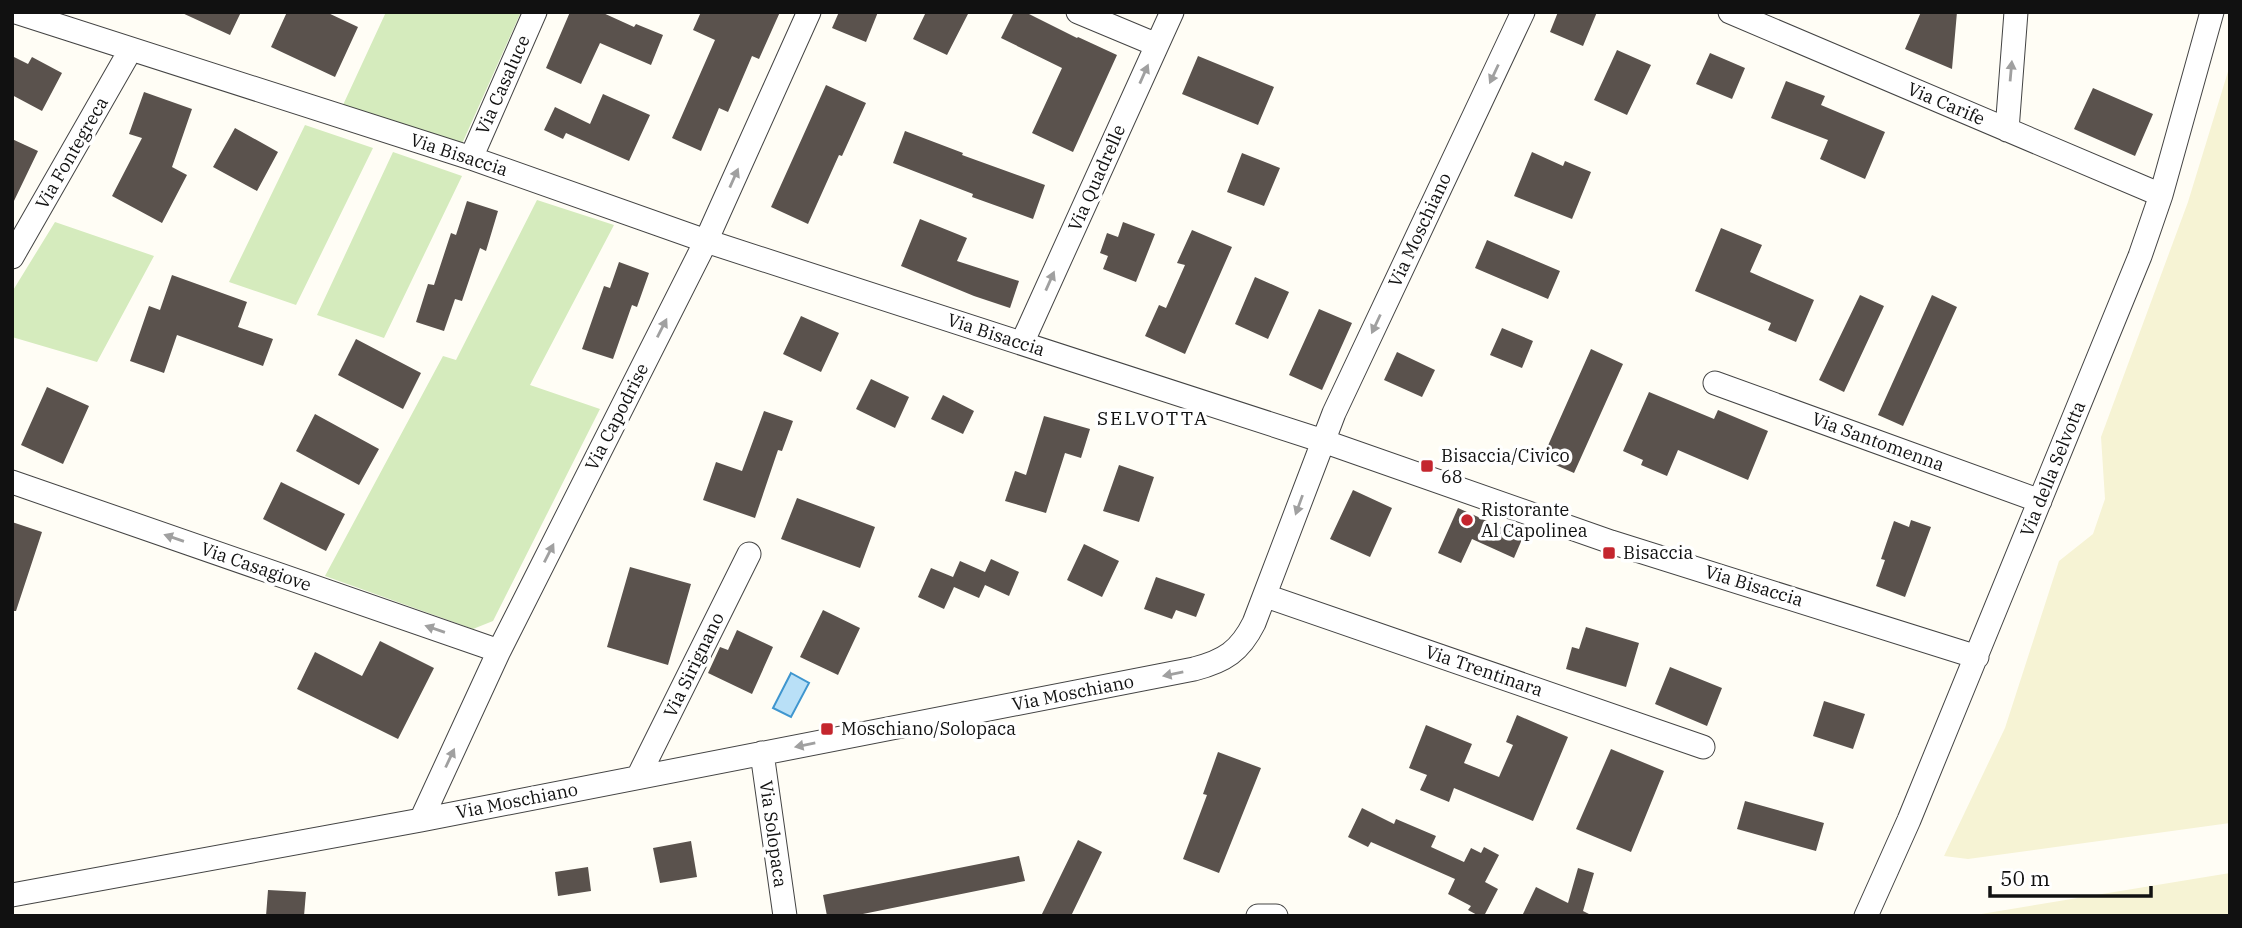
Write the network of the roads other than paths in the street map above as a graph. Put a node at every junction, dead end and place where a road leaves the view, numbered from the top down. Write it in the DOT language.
graph roads {
  1 [pos="16,12"];
  2 [pos="536,12"];
  3 [pos="809,12"];
  4 [pos="1078,12"];
  5 [pos="1171,12"];
  6 [pos="1523,12"];
  7 [pos="1730,12"];
  8 [pos="2016,12"];
  9 [pos="2212,12"];
  10 [pos="1157,45"];
  11 [pos="131,49"];
  12 [pos="2007,130"];
  13 [pos="471,159"];
  14 [pos="2161,195"];
  15 [pos="706,241"];
  16 [pos="12,257"];
  17 [pos="1022,343"];
  18 [pos="1716,383"];
  19 [pos="1323,441"];
  20 [pos="12,482"];
  21 [pos="2040,501"];
  22 [pos="749,554"];
  23 [pos="1266,596"];
  24 [pos="499,651"];
  25 [pos="1976,657"];
  26 [pos="1703,747"];
  27 [pos="762,753"];
  28 [pos="638,777"];
  29 [pos="421,820"];
  30 [pos="12,895"];
  31 [pos="785,916"];
  32 [pos="1258,916"];
  33 [pos="1276,916"];
  34 [pos="1866,916"];
  1 -- 11 [label="street, Via Bisaccia"];
  2 -- 13 [label="street, Via Casaluce"];
  15 -- 3 [label="street, Via Capodrise, one-way"];
  4 -- 10 [label="street"];
  5 -- 10 [label="street, Via Quadrelle"];
  6 -- 19 [label="street, Via Moschiano, one-way"];
  7 -- 12 [label="street, Via Carife"];
  12 -- 8 [label="street, one-way"];
  9 -- 14 [label="street, Via della Selvotta"];
  17 -- 10 [label="street, Via Quadrelle, one-way"];
  11 -- 13 [label="street, Via Bisaccia"];
  11 -- 16 [label="street, Via Fontegreca"];
  12 -- 14 [label="street, Via Carife"];
  13 -- 15 [label="street, Via Bisaccia"];
  14 -- 21 [label="street, Via della Selvotta"];
  15 -- 17 [label="street, Via Bisaccia"];
  24 -- 15 [label="street, Via Capodrise, one-way"];
  17 -- 19 [label="street, Via Bisaccia"];
  18 -- 21 [label="street, Via Santomenna"];
  19 -- 23 [label="street, Via Moschiano, one-way"];
  19 -- 25 [label="street, Via Bisaccia"];
  24 -- 20 [label="street, Via Casagiove, one-way"];
  21 -- 25 [label="street, Via della Selvotta"];
  22 -- 28 [label="street, Via Sirignano"];
  23 -- 26 [label="street, Via Trentinara"];
  23 -- 27 [label="street, Via Moschiano, one-way"];
  29 -- 24 [label="street, Via Capodrise, one-way"];
  25 -- 34 [label="street, Via della Selvotta"];
  27 -- 28 [label="street, Via Moschiano"];
  27 -- 31 [label="street, Via Solopaca"];
  28 -- 29 [label="street, Via Moschiano"];
  29 -- 30 [label="street, Via Moschiano"];
  32 -- 33 [label="street"];
}
